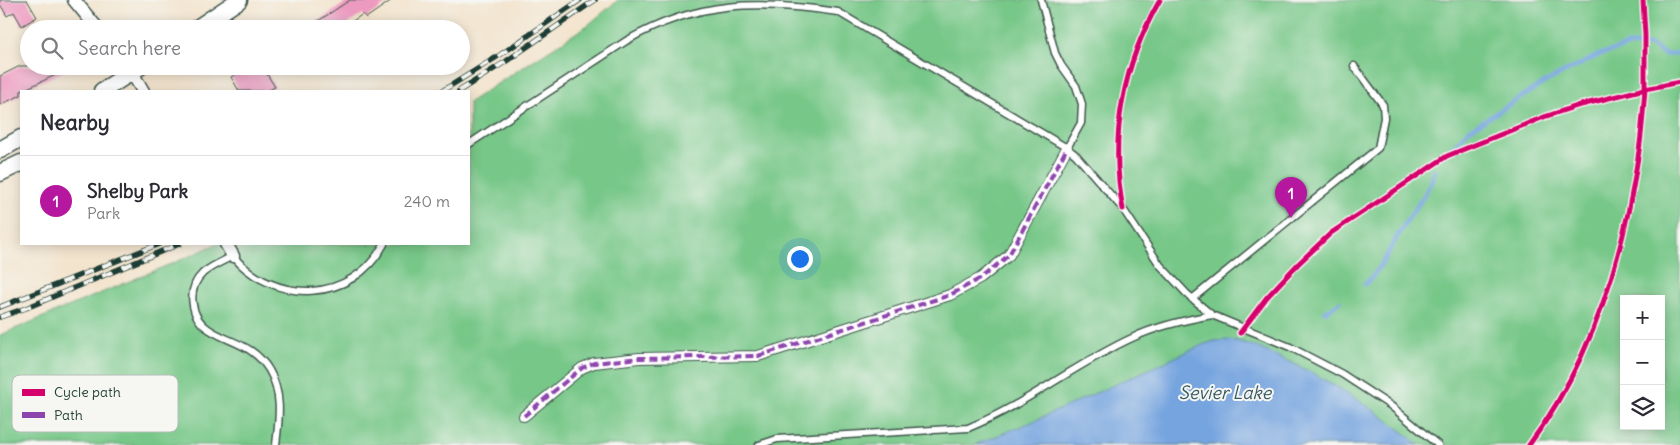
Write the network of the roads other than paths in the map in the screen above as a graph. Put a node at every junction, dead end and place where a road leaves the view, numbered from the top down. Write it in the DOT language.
graph roads {
  1 [pos="74,0"];
  2 [pos="239,0"];
  3 [pos="1041,0"];
  4 [pos="91,20"];
  5 [pos="209,20"];
  6 [pos="1354,66"];
  7 [pos="124,75"];
  8 [pos="137,75"];
  9 [pos="103,90"];
  10 [pos="143,90"];
  11 [pos="20,139"];
  12 [pos="470,143"];
  13 [pos="1067,148"];
  14 [pos="0,150"];
  15 [pos="20,164"];
  16 [pos="0,173"];
  17 [pos="227,245"];
  18 [pos="383,245"];
  19 [pos="233,256"];
  20 [pos="1192,299"];
  21 [pos="1212,315"];
  22 [pos="524,416"];
  23 [pos="276,445"];
  24 [pos="759,445"];
  25 [pos="1438,445"];
  1 -- 4 [label="street"];
  2 -- 5 [label="street"];
  3 -- 13 [label="lane"];
  6 -- 20 [label="lane"];
  7 -- 9 [label="street"];
  8 -- 10 [label="street"];
  11 -- 14 [label="street"];
  12 -- 13 [label="lane"];
  13 -- 20 [label="lane"];
  13 -- 22 [label="street"];
  15 -- 16 [label="street"];
  17 -- 19 [label="street"];
  18 -- 19 [label="lane"];
  19 -- 23 [label="lane"];
  20 -- 21 [label="lane"];
  21 -- 24 [label="lane"];
  21 -- 25 [label="lane"];
}
